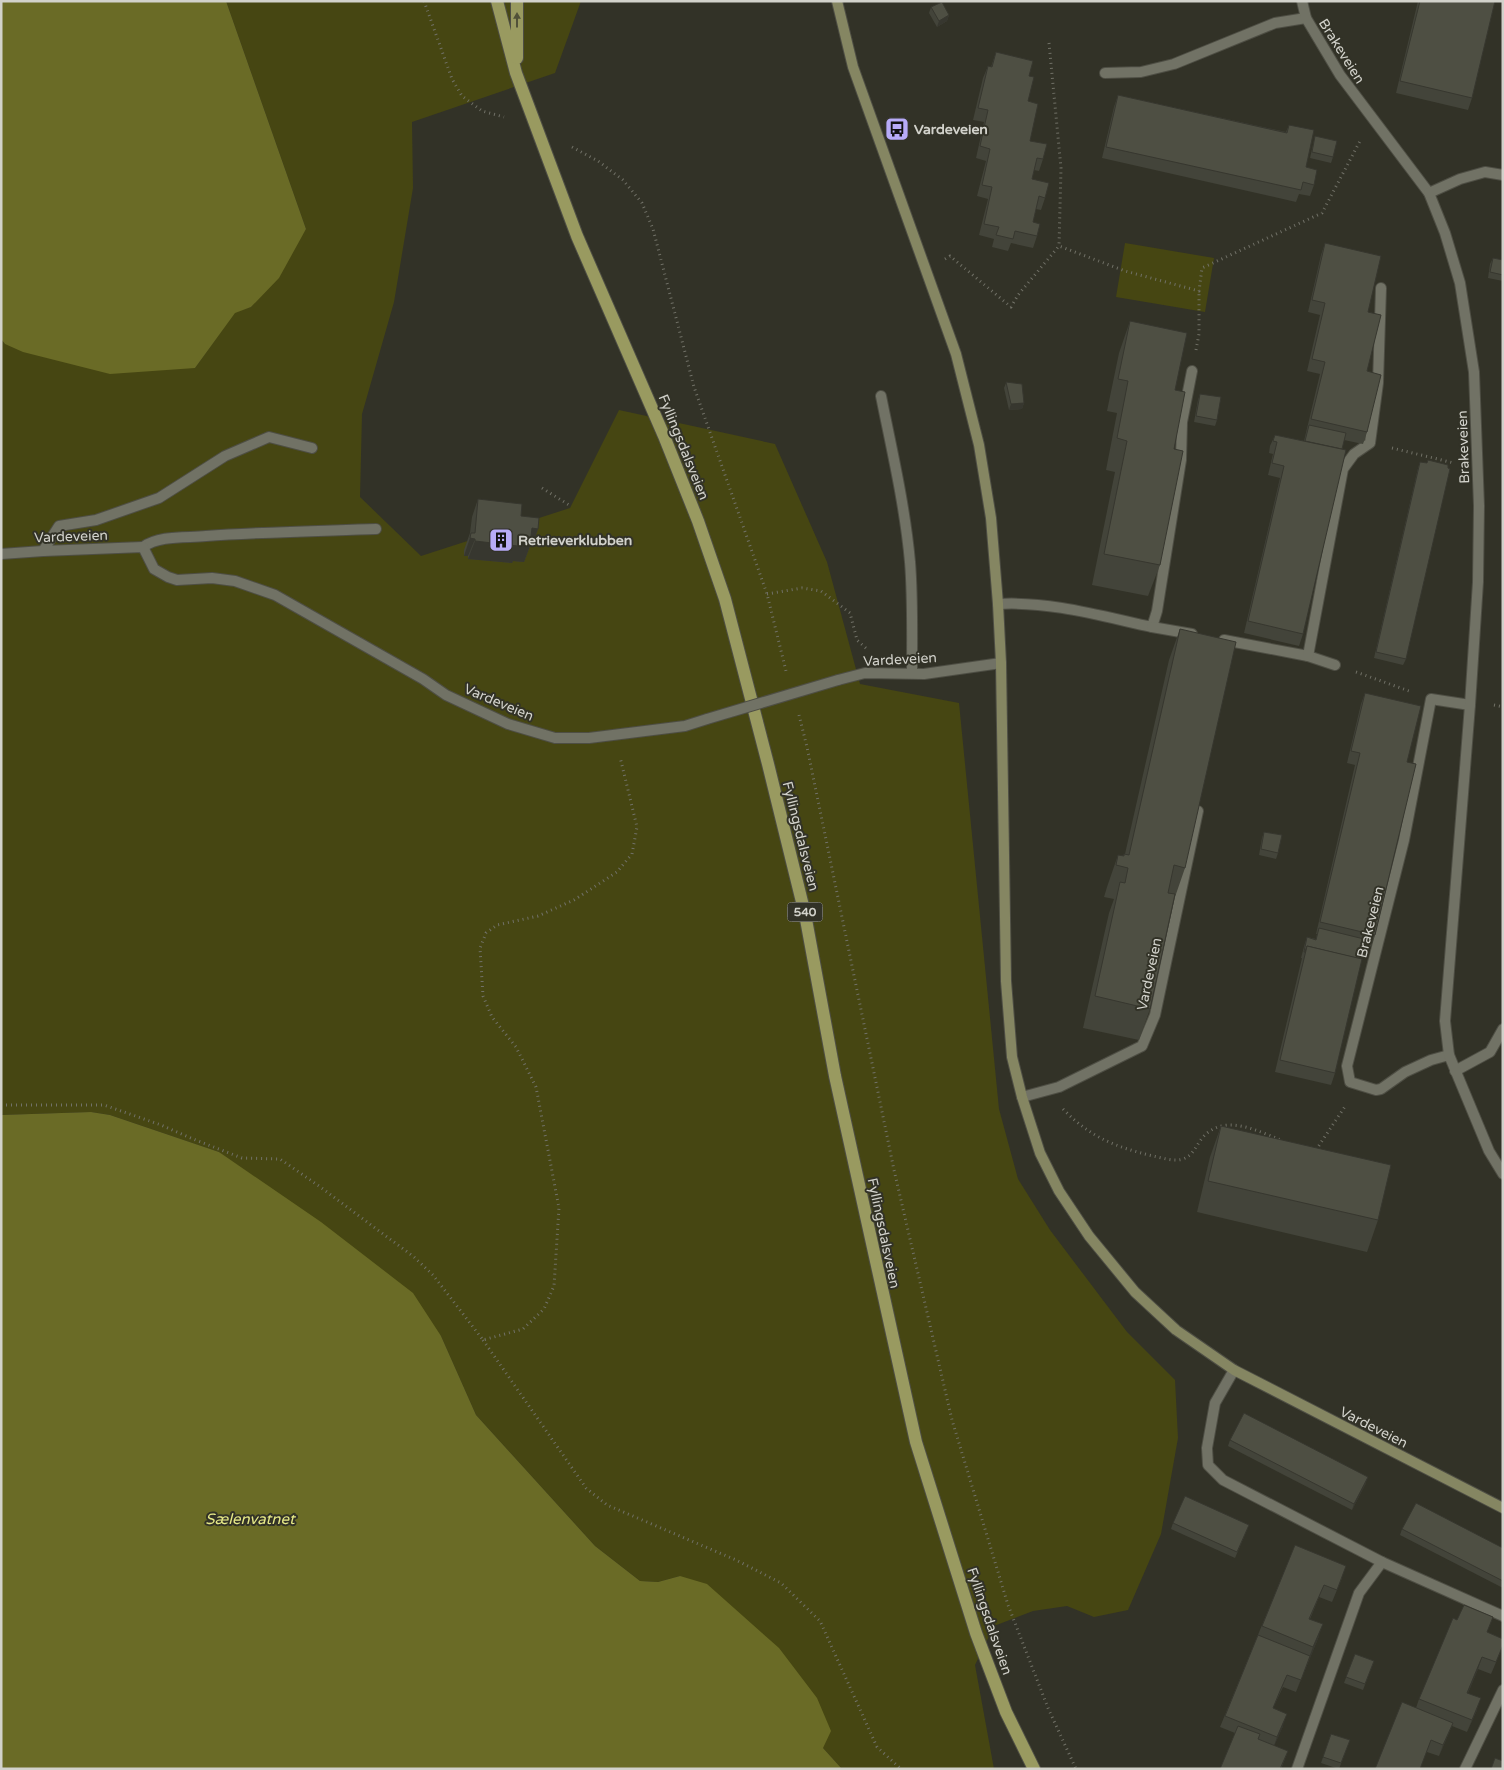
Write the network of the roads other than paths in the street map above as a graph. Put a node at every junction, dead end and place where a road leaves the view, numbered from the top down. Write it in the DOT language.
graph roads {
  1 [pos="497,1"];
  2 [pos="517,1"];
  3 [pos="838,1"];
  4 [pos="1302,1"];
  5 [pos="1306,18"];
  6 [pos="516,73"];
  7 [pos="1105,73"];
  8 [pos="1503,175"];
  9 [pos="1429,193"];
  10 [pos="1381,288"];
  11 [pos="1192,371"];
  12 [pos="881,396"];
  13 [pos="312,448"];
  14 [pos="376,529"];
  15 [pos="142,547"];
  16 [pos="43,551"];
  17 [pos="1,554"];
  18 [pos="998,604"];
  19 [pos="1152,626"];
  20 [pos="1308,656"];
  21 [pos="1001,663"];
  22 [pos="1335,665"];
  23 [pos="912,674"];
  24 [pos="1470,705"];
  25 [pos="1200,800"];
  26 [pos="1503,1029"];
  27 [pos="1449,1055"];
  28 [pos="1455,1071"];
  29 [pos="1022,1097"];
  30 [pos="1503,1174"];
  31 [pos="1234,1370"];
  32 [pos="1503,1508"];
  33 [pos="1382,1562"];
  34 [pos="1503,1616"];
  35 [pos="1503,1690"];
  36 [pos="1034,1769"];
  37 [pos="1297,1769"];
  38 [pos="1465,1769"];
  1 -- 6 [label="main road, Fyllingsdalsveien / 540"];
  6 -- 2 [label="main road, Fyllingsdalsveien / 540, one-way"];
  3 -- 18 [label="main road, Vardeveien"];
  4 -- 5 [label="street, Brakeveien"];
  5 -- 7 [label="street, Brakeveien"];
  5 -- 9 [label="street, Brakeveien"];
  6 -- 36 [label="main road, Fyllingsdalsveien / 540"];
  8 -- 9 [label="street"];
  9 -- 24 [label="street, Brakeveien"];
  10 -- 20 [label="street"];
  11 -- 19 [label="street"];
  12 -- 23 [label="street"];
  13 -- 16 [label="street"];
  14 -- 15 [label="street, Vardeveien"];
  15 -- 16 [label="street, Vardeveien"];
  15 -- 23 [label="street, Vardeveien, bridge"];
  16 -- 17 [label="street, Vardeveien"];
  18 -- 19 [label="street"];
  18 -- 21 [label="main road, Vardeveien"];
  19 -- 20 [label="street"];
  20 -- 22 [label="street"];
  21 -- 23 [label="street, Vardeveien"];
  21 -- 29 [label="main road, Vardeveien"];
  24 -- 27 [label="street, Brakeveien"];
  24 -- 27 [label="street, Brakeveien"];
  25 -- 29 [label="street, Vardeveien"];
  26 -- 28 [label="street"];
  27 -- 28 [label="street, Brakeveien"];
  28 -- 30 [label="street, Brakeveien"];
  29 -- 31 [label="main road, Vardeveien"];
  31 -- 32 [label="main road, Vardeveien"];
  31 -- 33 [label="street"];
  33 -- 34 [label="street"];
  33 -- 37 [label="street"];
  35 -- 38 [label="street"];
}
